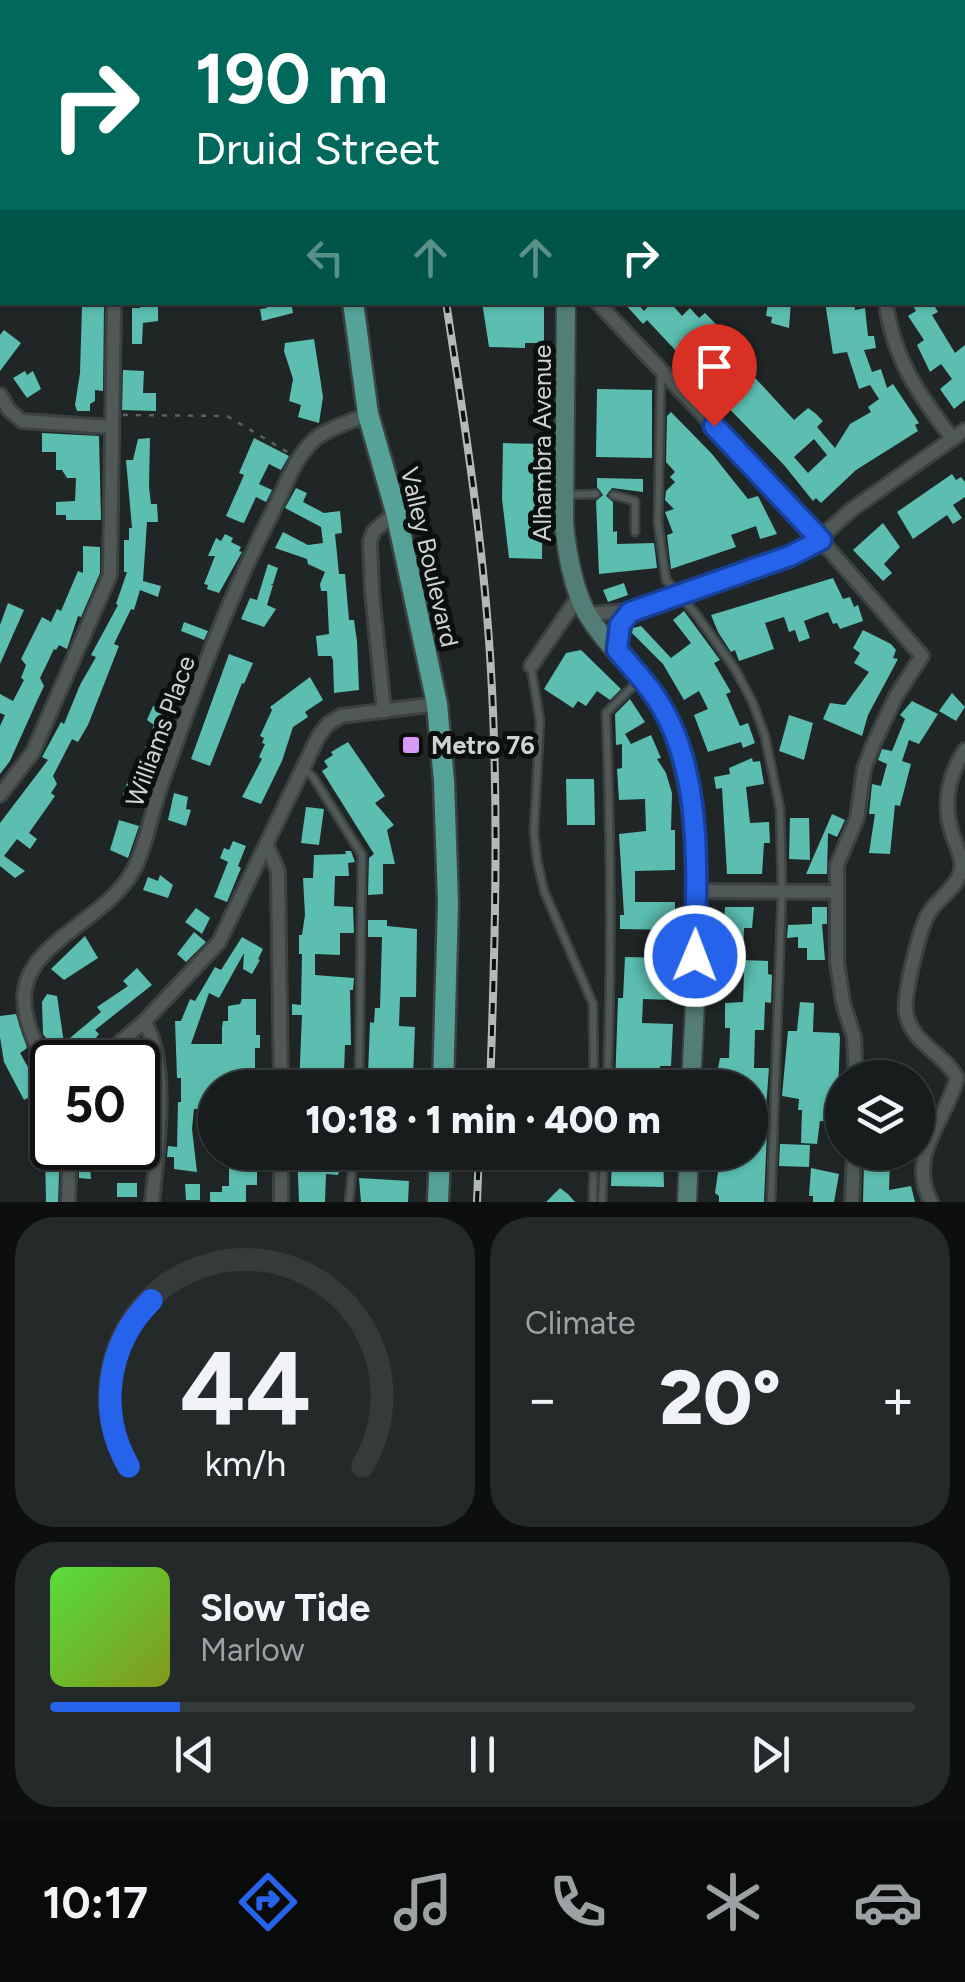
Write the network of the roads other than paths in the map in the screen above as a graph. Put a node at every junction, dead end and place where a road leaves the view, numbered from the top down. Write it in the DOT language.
graph roads {
  1 [pos="114,305"];
  2 [pos="353,305"];
  3 [pos="566,305"];
  4 [pos="600,305"];
  5 [pos="886,305"];
  6 [pos="660,368"];
  7 [pos="0,396"];
  8 [pos="368,414"];
  9 [pos="110,421"];
  10 [pos="965,430"];
  11 [pos="953,439"];
  12 [pos="596,494"];
  13 [pos="564,495"];
  14 [pos="613,495"];
  15 [pos="396,512"];
  16 [pos="635,532"];
  17 [pos="821,540"];
  18 [pos="579,596"];
  19 [pos="680,596"];
  20 [pos="630,612"];
  21 [pos="587,614"];
  22 [pos="617,650"];
  23 [pos="530,666"];
  24 [pos="640,678"];
  25 [pos="437,704"];
  26 [pos="384,711"];
  27 [pos="965,750"];
  28 [pos="303,768"];
  29 [pos="0,795"];
  30 [pos="266,844"];
  31 [pos="782,890"];
  32 [pos="696,891"];
  33 [pos="836,892"];
  34 [pos="144,1022"];
  35 [pos="35,1040"];
  36 [pos="123,1040"];
  37 [pos="855,1060"];
  38 [pos="282,1070"];
  39 [pos="358,1070"];
  40 [pos="443,1070"];
  41 [pos="594,1070"];
  42 [pos="607,1070"];
  43 [pos="691,1070"];
  44 [pos="69,1170"];
  45 [pos="282,1170"];
  46 [pos="353,1170"];
  47 [pos="439,1170"];
  48 [pos="594,1170"];
  49 [pos="603,1170"];
  50 [pos="688,1170"];
  51 [pos="853,1170"];
  52 [pos="68,1202"];
  53 [pos="152,1202"];
  54 [pos="281,1202"];
  55 [pos="350,1202"];
  56 [pos="438,1202"];
  57 [pos="593,1202"];
  58 [pos="602,1202"];
  59 [pos="687,1202"];
  60 [pos="772,1202"];
  61 [pos="852,1202"];
  62 [pos="931,1202"];
  1 -- 9 [label="street"];
  2 -- 8 [label="main road, Valley Boulevard"];
  3 -- 13 [label="main road, Alhambra Avenue"];
  4 -- 6 [label="street"];
  5 -- 11 [label="street"];
  6 -- 17 [label="street"];
  6 -- 19 [label="lane"];
  7 -- 9 [label="street"];
  8 -- 15 [label="main road, Valley Boulevard"];
  8 -- 35 [label="street, Williams Place"];
  9 -- 29 [label="street"];
  10 -- 11 [label="street"];
  11 -- 17 [label="street"];
  12 -- 13 [label="lane"];
  13 -- 18 [label="main road, Alhambra Avenue"];
  14 -- 16 [label="lane"];
  15 -- 25 [label="main road, Valley Boulevard"];
  15 -- 26 [label="street"];
  17 -- 19 [label="street"];
  17 -- 33 [label="street"];
  18 -- 21 [label="main road, Alhambra Avenue"];
  18 -- 23 [label="street"];
  19 -- 20 [label="street"];
  19 -- 31 [label="lane"];
  20 -- 21 [label="street"];
  20 -- 22 [label="main road"];
  21 -- 22 [label="main road, Alhambra Avenue"];
  22 -- 24 [label="main road, Alhambra Avenue"];
  23 -- 41 [label="lane"];
  24 -- 32 [label="main road, Alhambra Avenue"];
  24 -- 42 [label="lane"];
  25 -- 26 [label="street"];
  25 -- 40 [label="main road, Valley Boulevard"];
  26 -- 28 [label="street"];
  27 -- 62 [label="street"];
  28 -- 30 [label="street"];
  28 -- 39 [label="lane"];
  30 -- 34 [label="street"];
  30 -- 38 [label="street"];
  31 -- 32 [label="street"];
  31 -- 33 [label="street"];
  31 -- 60 [label="lane"];
  32 -- 43 [label="main road, Alhambra Avenue"];
  33 -- 37 [label="street"];
  34 -- 36 [label="street"];
  34 -- 53 [label="street"];
  44 -- 52 [label="street"];
  45 -- 54 [label="street"];
  46 -- 55 [label="lane"];
  47 -- 56 [label="main road"];
  48 -- 57 [label="lane"];
  49 -- 58 [label="lane"];
  50 -- 59 [label="main road"];
  51 -- 61 [label="street"];
}
